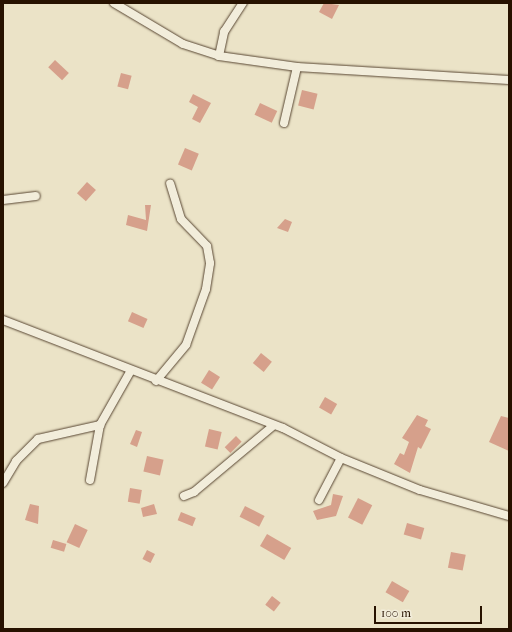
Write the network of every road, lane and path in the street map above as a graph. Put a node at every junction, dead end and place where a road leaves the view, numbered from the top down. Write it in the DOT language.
graph roads {
  1 [pos="114,3"];
  2 [pos="242,3"];
  3 [pos="218,56"];
  4 [pos="297,67"];
  5 [pos="509,80"];
  6 [pos="284,123"];
  7 [pos="170,184"];
  8 [pos="36,196"];
  9 [pos="3,200"];
  10 [pos="3,320"];
  11 [pos="130,372"];
  12 [pos="156,381"];
  13 [pos="274,424"];
  14 [pos="100,425"];
  15 [pos="341,458"];
  16 [pos="90,480"];
  17 [pos="3,483"];
  18 [pos="184,496"];
  19 [pos="319,500"];
  20 [pos="509,516"];
  1 -- 3 [label="street"];
  2 -- 3 [label="street"];
  3 -- 4 [label="street"];
  4 -- 5 [label="street"];
  4 -- 6 [label="street"];
  7 -- 12 [label="street"];
  8 -- 9 [label="street"];
  10 -- 11 [label="street"];
  11 -- 12 [label="street"];
  11 -- 14 [label="street"];
  12 -- 13 [label="street"];
  13 -- 15 [label="street"];
  13 -- 18 [label="street"];
  14 -- 16 [label="street"];
  14 -- 17 [label="street"];
  15 -- 19 [label="street"];
  15 -- 20 [label="street"];
}
